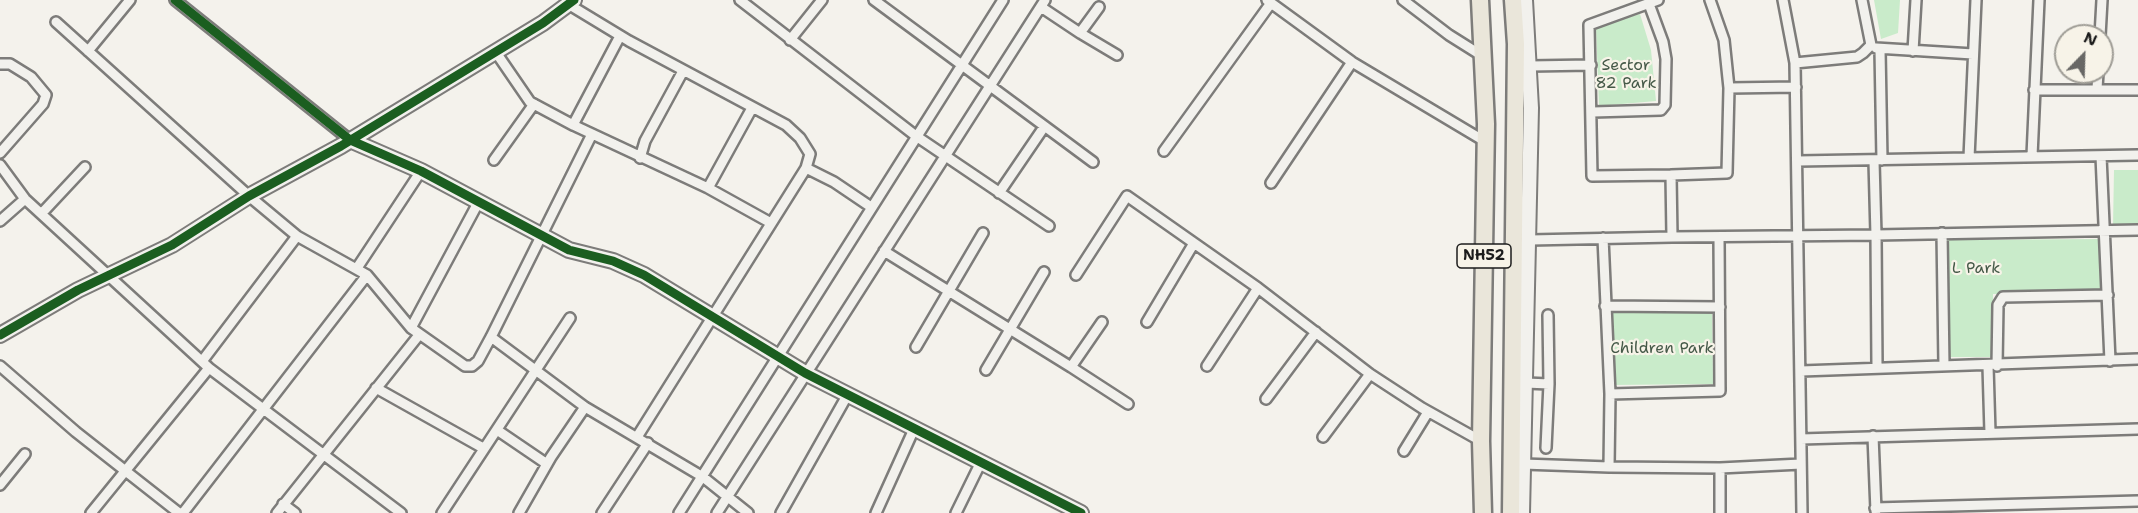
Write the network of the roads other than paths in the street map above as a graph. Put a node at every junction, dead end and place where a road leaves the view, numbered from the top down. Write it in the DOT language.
graph roads {
  1 [pos="130,0"];
  2 [pos="175,0"];
  3 [pos="740,0"];
  4 [pos="822,0"];
  5 [pos="874,0"];
  6 [pos="1403,0"];
  7 [pos="1480,0"];
  8 [pos="1513,0"];
  9 [pos="1525,0"];
  10 [pos="1710,0"];
  11 [pos="1783,0"];
  12 [pos="1862,0"];
  13 [pos="1916,0"];
  14 [pos="1976,0"];
  15 [pos="2039,0"];
  16 [pos="2102,0"];
  17 [pos="571,2"];
  18 [pos="998,2"];
  19 [pos="1269,2"];
  20 [pos="1653,2"];
  21 [pos="1043,3"];
  22 [pos="1099,8"];
  23 [pos="56,22"];
  24 [pos="2101,24"];
  25 [pos="1080,33"];
  26 [pos="620,36"];
  27 [pos="790,40"];
  28 [pos="1871,45"];
  29 [pos="1880,50"];
  30 [pos="88,51"];
  31 [pos="495,51"];
  32 [pos="1913,51"];
  33 [pos="1973,54"];
  34 [pos="1117,55"];
  35 [pos="1485,57"];
  36 [pos="1352,62"];
  37 [pos="1795,63"];
  38 [pos="0,64"];
  39 [pos="961,65"];
  40 [pos="1591,65"];
  41 [pos="1530,66"];
  42 [pos="683,71"];
  43 [pos="2097,84"];
  44 [pos="990,86"];
  45 [pos="1796,87"];
  46 [pos="1730,88"];
  47 [pos="2097,89"];
  48 [pos="2034,90"];
  49 [pos="2138,90"];
  50 [pos="534,104"];
  51 [pos="752,108"];
  52 [pos="1593,112"];
  53 [pos="573,125"];
  54 [pos="1044,127"];
  55 [pos="592,134"];
  56 [pos="916,136"];
  57 [pos="350,140"];
  58 [pos="1486,142"];
  59 [pos="1164,152"];
  60 [pos="0,153"];
  61 [pos="2138,155"];
  62 [pos="2032,156"];
  63 [pos="2101,156"];
  64 [pos="946,157"];
  65 [pos="640,158"];
  66 [pos="1969,158"];
  67 [pos="494,160"];
  68 [pos="1878,160"];
  69 [pos="1798,161"];
  70 [pos="1093,162"];
  71 [pos="0,165"];
  72 [pos="85,167"];
  73 [pos="806,168"];
  74 [pos="421,171"];
  75 [pos="1671,175"];
  76 [pos="1271,183"];
  77 [pos="708,188"];
  78 [pos="999,193"];
  79 [pos="249,196"];
  80 [pos="25,199"];
  81 [pos="478,203"];
  82 [pos="872,207"];
  83 [pos="42,213"];
  84 [pos="0,221"];
  85 [pos="771,223"];
  86 [pos="1049,226"];
  87 [pos="2138,230"];
  88 [pos="2106,231"];
  89 [pos="983,233"];
  90 [pos="1942,233"];
  91 [pos="1876,235"];
  92 [pos="297,236"];
  93 [pos="1672,237"];
  94 [pos="1799,237"];
  95 [pos="543,238"];
  96 [pos="1603,238"];
  97 [pos="1719,238"];
  98 [pos="1530,240"];
  99 [pos="1194,243"];
  100 [pos="884,251"];
  101 [pos="357,268"];
  102 [pos="1044,272"];
  103 [pos="1076,275"];
  104 [pos="109,276"];
  105 [pos="367,276"];
  106 [pos="1258,288"];
  107 [pos="948,290"];
  108 [pos="2108,294"];
  109 [pos="1605,306"];
  110 [pos="1720,307"];
  111 [pos="1548,315"];
  112 [pos="713,317"];
  113 [pos="570,318"];
  114 [pos="1102,322"];
  115 [pos="1147,322"];
  116 [pos="411,328"];
  117 [pos="1009,328"];
  118 [pos="1316,332"];
  119 [pos="0,334"];
  120 [pos="419,334"];
  121 [pos="492,337"];
  122 [pos="916,347"];
  123 [pos="776,356"];
  124 [pos="2138,359"];
  125 [pos="2110,361"];
  126 [pos="206,364"];
  127 [pos="0,366"];
  128 [pos="1207,366"];
  129 [pos="1944,366"];
  130 [pos="1992,366"];
  131 [pos="1877,367"];
  132 [pos="1071,368"];
  133 [pos="537,369"];
  134 [pos="986,370"];
  135 [pos="1801,371"];
  136 [pos="805,373"];
  137 [pos="1370,374"];
  138 [pos="1526,383"];
  139 [pos="1549,384"];
  140 [pos="376,388"];
  141 [pos="848,394"];
  142 [pos="1610,394"];
  143 [pos="1266,399"];
  144 [pos="1128,404"];
  145 [pos="585,407"];
  146 [pos="264,411"];
  147 [pos="1428,412"];
  148 [pos="914,429"];
  149 [pos="2138,429"];
  150 [pos="497,430"];
  151 [pos="1990,433"];
  152 [pos="1873,436"];
  153 [pos="637,437"];
  154 [pos="1323,437"];
  155 [pos="1802,439"];
  156 [pos="1481,441"];
  157 [pos="648,443"];
  158 [pos="483,448"];
  159 [pos="1546,448"];
  160 [pos="1404,451"];
  161 [pos="25,454"];
  162 [pos="325,457"];
  163 [pos="981,462"];
  164 [pos="547,464"];
  165 [pos="1523,464"];
  166 [pos="1802,464"];
  167 [pos="1609,467"];
  168 [pos="1720,468"];
  169 [pos="124,470"];
  170 [pos="703,477"];
  171 [pos="0,485"];
  172 [pos="727,498"];
  173 [pos="2138,501"];
  174 [pos="2128,502"];
  175 [pos="284,504"];
  176 [pos="1985,509"];
  177 [pos="2056,509"];
  178 [pos="1876,510"];
  179 [pos="1074,511"];
  180 [pos="522,512"];
  181 [pos="92,513"];
  182 [pos="181,513"];
  183 [pos="277,513"];
  184 [pos="296,513"];
  185 [pos="401,513"];
  186 [pos="442,513"];
  187 [pos="602,513"];
  188 [pos="679,513"];
  189 [pos="717,513"];
  190 [pos="748,513"];
  191 [pos="781,513"];
  192 [pos="876,513"];
  193 [pos="956,513"];
  194 [pos="1483,513"];
  195 [pos="1511,513"];
  196 [pos="1522,513"];
  197 [pos="1720,513"];
  198 [pos="1802,513"];
  199 [pos="2128,513"];
  1 -- 30 [label="street"];
  2 -- 57 [label="street"];
  3 -- 27 [label="street"];
  4 -- 27 [label="street"];
  5 -- 39 [label="street"];
  6 -- 35 [label="street"];
  7 -- 35 [label="highway, NH52"];
  8 -- 195 [label="highway, NH52"];
  9 -- 41 [label="street"];
  10 -- 46 [label="street"];
  11 -- 37 [label="street"];
  12 -- 28 [label="street"];
  13 -- 32 [label="street"];
  14 -- 33 [label="street"];
  15 -- 48 [label="street"];
  16 -- 24 [label="street"];
  17 -- 26 [label="street"];
  17 -- 31 [label="street"];
  18 -- 39 [label="street"];
  19 -- 36 [label="street"];
  19 -- 59 [label="street"];
  20 -- 40 [label="street"];
  20 -- 52 [label="street"];
  21 -- 25 [label="street"];
  21 -- 44 [label="street"];
  22 -- 25 [label="street"];
  23 -- 30 [label="street"];
  25 -- 34 [label="street"];
  26 -- 42 [label="street"];
  26 -- 53 [label="street"];
  27 -- 56 [label="street"];
  28 -- 29 [label="street"];
  28 -- 37 [label="street"];
  29 -- 32 [label="street"];
  29 -- 68 [label="street"];
  30 -- 79 [label="street"];
  31 -- 50 [label="street"];
  31 -- 57 [label="street"];
  32 -- 33 [label="street"];
  33 -- 66 [label="street"];
  35 -- 58 [label="highway, NH52"];
  36 -- 58 [label="street"];
  36 -- 76 [label="street"];
  37 -- 45 [label="street"];
  38 -- 60 [label="street"];
  39 -- 44 [label="street"];
  39 -- 56 [label="street"];
  40 -- 41 [label="street"];
  40 -- 52 [label="street"];
  41 -- 98 [label="street"];
  42 -- 51 [label="street"];
  42 -- 65 [label="street"];
  43 -- 47 [label="street"];
  44 -- 54 [label="street"];
  44 -- 64 [label="street"];
  45 -- 46 [label="street"];
  45 -- 69 [label="street"];
  46 -- 75 [label="street"];
  47 -- 48 [label="street"];
  47 -- 49 [label="street"];
  48 -- 62 [label="street"];
  50 -- 53 [label="street"];
  50 -- 67 [label="street"];
  51 -- 73 [label="street"];
  51 -- 77 [label="street"];
  52 -- 75 [label="street"];
  53 -- 55 [label="street"];
  54 -- 70 [label="street"];
  54 -- 78 [label="street"];
  55 -- 65 [label="street"];
  55 -- 95 [label="street"];
  56 -- 64 [label="street"];
  56 -- 82 [label="street"];
  57 -- 74 [label="street"];
  57 -- 79 [label="street"];
  58 -- 156 [label="highway, NH52"];
  61 -- 63 [label="street"];
  62 -- 63 [label="street"];
  62 -- 66 [label="street"];
  63 -- 88 [label="street"];
  64 -- 78 [label="street"];
  64 -- 100 [label="street"];
  65 -- 77 [label="street"];
  66 -- 68 [label="street"];
  68 -- 69 [label="street"];
  68 -- 91 [label="street"];
  69 -- 94 [label="street"];
  71 -- 80 [label="street"];
  72 -- 83 [label="street"];
  73 -- 82 [label="street"];
  73 -- 85 [label="street"];
  74 -- 81 [label="street"];
  74 -- 101 [label="street"];
  75 -- 93 [label="street"];
  77 -- 85 [label="street"];
  78 -- 86 [label="street"];
  79 -- 92 [label="street"];
  79 -- 104 [label="street"];
  80 -- 83 [label="street"];
  80 -- 84 [label="street"];
  81 -- 95 [label="street"];
  81 -- 116 [label="street"];
  82 -- 123 [label="street"];
  83 -- 104 [label="street"];
  85 -- 112 [label="street"];
  87 -- 88 [label="street"];
  88 -- 90 [label="street"];
  88 -- 108 [label="street"];
  89 -- 107 [label="street"];
  90 -- 91 [label="street"];
  90 -- 129 [label="street"];
  91 -- 94 [label="street"];
  91 -- 131 [label="street"];
  92 -- 101 [label="street"];
  92 -- 126 [label="street"];
  93 -- 96 [label="street"];
  93 -- 97 [label="street"];
  94 -- 97 [label="street"];
  94 -- 135 [label="street"];
  95 -- 112 [label="street"];
  95 -- 121 [label="street"];
  96 -- 98 [label="street"];
  96 -- 109 [label="street"];
  97 -- 110 [label="street"];
  98 -- 138 [label="street"];
  99 -- 103 [label="street"];
  99 -- 106 [label="street"];
  99 -- 115 [label="street"];
  100 -- 107 [label="street"];
  100 -- 136 [label="street"];
  101 -- 105 [label="street"];
  102 -- 117 [label="street"];
  104 -- 119 [label="street"];
  104 -- 126 [label="street"];
  105 -- 116 [label="street"];
  105 -- 146 [label="street"];
  106 -- 118 [label="street"];
  106 -- 128 [label="street"];
  107 -- 117 [label="street"];
  107 -- 122 [label="street"];
  108 -- 125 [label="street"];
  108 -- 130 [label="street"];
  109 -- 110 [label="street"];
  109 -- 142 [label="street"];
  110 -- 142 [label="street"];
  111 -- 139 [label="street"];
  112 -- 123 [label="street"];
  112 -- 153 [label="street"];
  113 -- 133 [label="street"];
  114 -- 132 [label="street"];
  116 -- 120 [label="street"];
  117 -- 132 [label="street"];
  117 -- 134 [label="street"];
  118 -- 137 [label="street"];
  118 -- 143 [label="street"];
  120 -- 121 [label="street"];
  120 -- 140 [label="street"];
  121 -- 133 [label="street"];
  123 -- 136 [label="street"];
  123 -- 170 [label="street"];
  124 -- 125 [label="street"];
  125 -- 130 [label="street"];
  126 -- 146 [label="street"];
  126 -- 169 [label="street"];
  127 -- 169 [label="street"];
  129 -- 130 [label="street"];
  129 -- 131 [label="street"];
  130 -- 151 [label="street"];
  131 -- 135 [label="street"];
  132 -- 144 [label="street"];
  133 -- 145 [label="street"];
  133 -- 150 [label="street"];
  135 -- 155 [label="street"];
  136 -- 141 [label="street"];
  136 -- 172 [label="street"];
  137 -- 147 [label="street"];
  137 -- 154 [label="street"];
  138 -- 139 [label="street"];
  138 -- 165 [label="street"];
  139 -- 159 [label="street"];
  140 -- 158 [label="street"];
  140 -- 162 [label="street"];
  141 -- 148 [label="street"];
  141 -- 191 [label="street"];
  142 -- 167 [label="street"];
  145 -- 153 [label="street"];
  145 -- 164 [label="street"];
  146 -- 162 [label="street"];
  146 -- 182 [label="street"];
  147 -- 156 [label="street"];
  147 -- 160 [label="street"];
  148 -- 163 [label="street"];
  148 -- 192 [label="street"];
  149 -- 151 [label="street"];
  150 -- 158 [label="street"];
  150 -- 164 [label="street"];
  151 -- 152 [label="street"];
  152 -- 155 [label="street"];
  152 -- 178 [label="street"];
  153 -- 157 [label="street"];
  155 -- 166 [label="street"];
  156 -- 194 [label="highway, NH52"];
  157 -- 170 [label="street"];
  157 -- 187 [label="street"];
  158 -- 186 [label="street"];
  161 -- 171 [label="street"];
  162 -- 175 [label="street"];
  162 -- 185 [label="street"];
  163 -- 179 [label="street"];
  163 -- 193 [label="street"];
  164 -- 180 [label="street"];
  165 -- 167 [label="street"];
  165 -- 196 [label="street"];
  166 -- 168 [label="street"];
  166 -- 198 [label="street"];
  167 -- 168 [label="street"];
  168 -- 197 [label="street"];
  169 -- 181 [label="street"];
  169 -- 182 [label="street"];
  170 -- 172 [label="street"];
  170 -- 188 [label="street"];
  172 -- 189 [label="street"];
  172 -- 190 [label="street"];
  173 -- 174 [label="street"];
  174 -- 177 [label="street"];
  174 -- 199 [label="street"];
  175 -- 183 [label="street"];
  175 -- 184 [label="street"];
  176 -- 177 [label="street"];
  176 -- 178 [label="street"];
}
